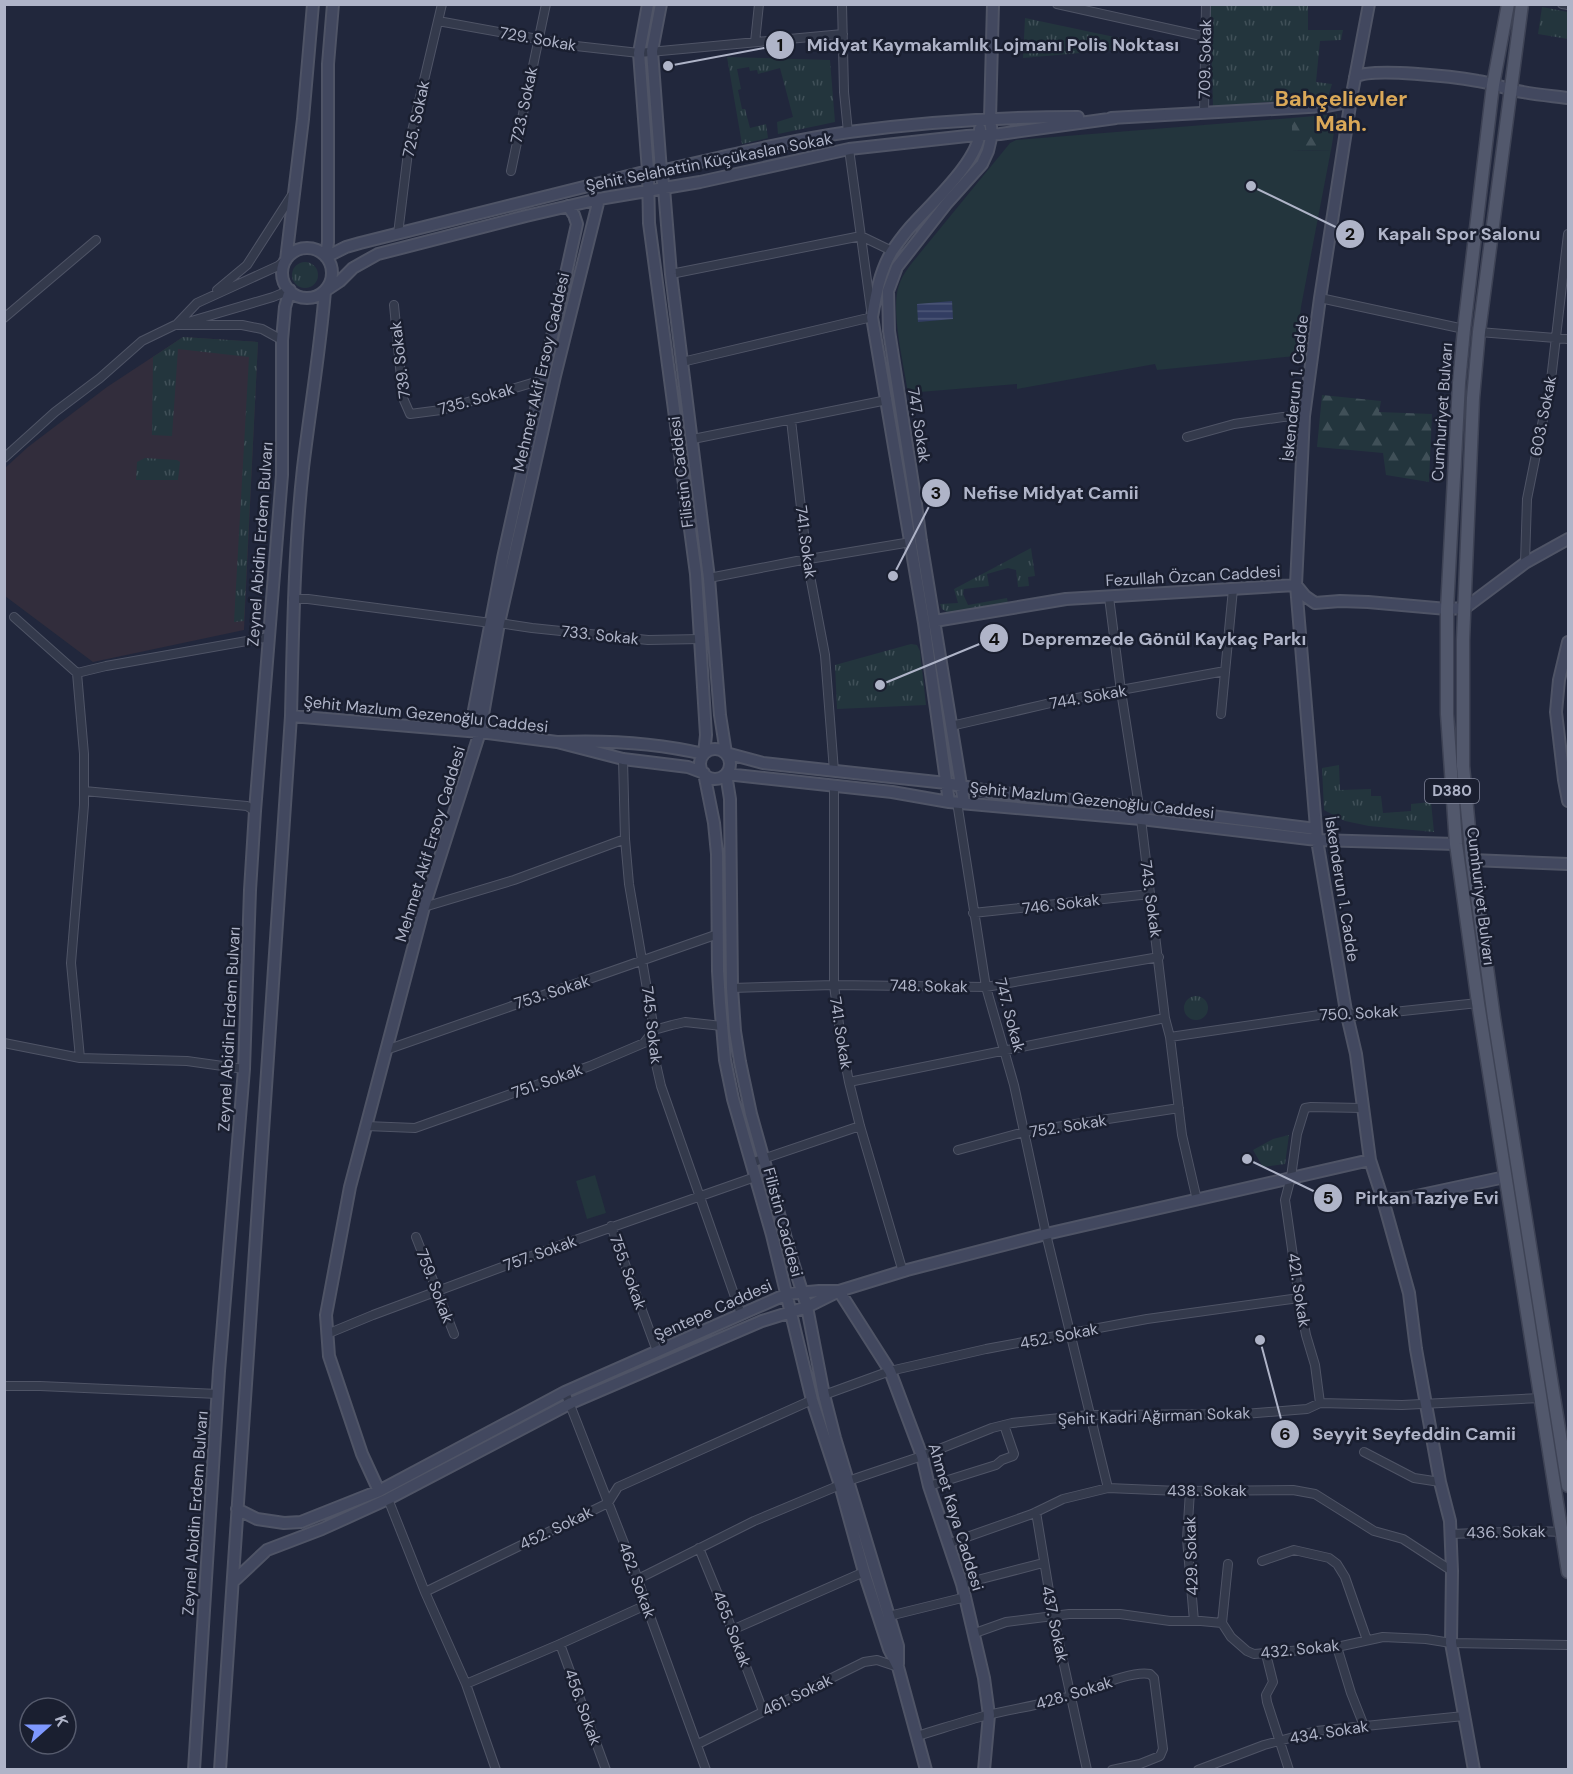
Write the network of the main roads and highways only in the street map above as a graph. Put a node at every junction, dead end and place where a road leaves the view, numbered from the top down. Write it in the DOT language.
graph roads {
  1 [pos="1508,4"];
  2 [pos="1522,4"];
  3 [pos="1565,1447"];
  4 [pos="1569,1486"];
  5 [pos="1569,1572"];
  1 -- 5 [label="main road, Cumhuriyet Bulvarı / D380"];
  2 -- 3 [label="main road, Cumhuriyet Bulvarı / D380"];
  3 -- 4 [label="main road, Cumhuriyet Bulvarı / D380"];
}
